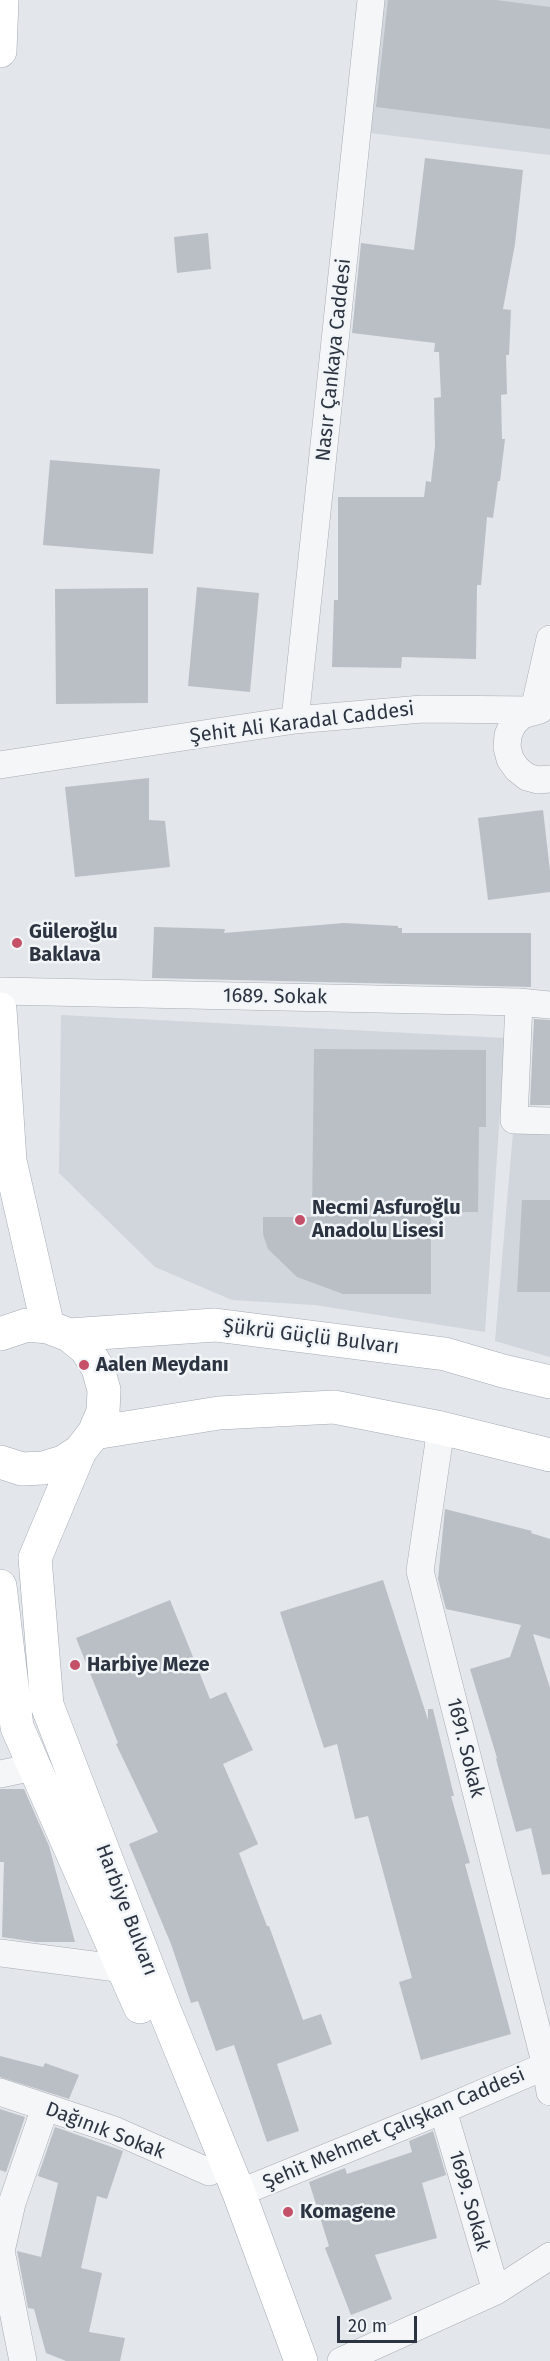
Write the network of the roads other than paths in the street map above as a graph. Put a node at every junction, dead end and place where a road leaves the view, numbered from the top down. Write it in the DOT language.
graph roads {
  1 [pos="2,0"];
  2 [pos="371,0"];
  3 [pos="0,51"];
  4 [pos="550,639"];
  5 [pos="542,710"];
  6 [pos="295,720"];
  7 [pos="0,765"];
  8 [pos="550,779"];
  9 [pos="0,992"];
  10 [pos="519,1002"];
  11 [pos="550,1005"];
  12 [pos="0,1008"];
  13 [pos="550,1121"];
  14 [pos="59,1331"];
  15 [pos="0,1334"];
  16 [pos="550,1382"];
  17 [pos="441,1428"];
  18 [pos="87,1442"];
  19 [pos="550,1455"];
  20 [pos="0,1462"];
  21 [pos="0,1586"];
  22 [pos="34,1767"];
  23 [pos="0,1773"];
  24 [pos="0,1953"];
  25 [pos="124,1969"];
  26 [pos="549,2074"];
  27 [pos="0,2092"];
  28 [pos="45,2108"];
  29 [pos="443,2110"];
  30 [pos="209,2172"];
  31 [pos="239,2193"];
  32 [pos="550,2256"];
  33 [pos="495,2291"];
  34 [pos="23,2361"];
  35 [pos="278,2361"];
  36 [pos="301,2361"];
  37 [pos="341,2361"];
  1 -- 3 [label="main road"];
  2 -- 6 [label="street, Nasır Çankaya Caddesi"];
  4 -- 5 [label="street"];
  5 -- 6 [label="street, Şehit Ali Karadal Caddesi"];
  5 -- 8 [label="street"];
  6 -- 7 [label="street, Şehit Ali Karadal Caddesi"];
  9 -- 10 [label="street, 1689. Sokak"];
  10 -- 11 [label="street, 1689. Sokak"];
  10 -- 13 [label="street"];
  12 -- 14 [label="main road"];
  14 -- 15 [label="main road"];
  14 -- 16 [label="main road, Şükrü Güçlü Bulvarı"];
  14 -- 18 [label="main road, Harbiye Bulvarı"];
  17 -- 18 [label="main road"];
  17 -- 19 [label="main road"];
  17 -- 26 [label="street, 1691. Sokak"];
  18 -- 20 [label="main road"];
  18 -- 31 [label="main road, Harbiye Bulvarı"];
  21 -- 22 [label="main road, Harbiye Bulvarı"];
  22 -- 23 [label="street"];
  22 -- 25 [label="main road, Harbiye Bulvarı"];
  24 -- 25 [label="street"];
  25 -- 30 [label="main road, Harbiye Bulvarı"];
  26 -- 29 [label="street, Şehit Mehmet Çalışkan Caddesi"];
  27 -- 28 [label="street, Dağınık Sokak"];
  28 -- 30 [label="street, Dağınık Sokak"];
  28 -- 34 [label="street"];
  29 -- 31 [label="street, Şehit Mehmet Çalışkan Caddesi"];
  29 -- 33 [label="street, 1699. Sokak"];
  30 -- 35 [label="main road, Harbiye Bulvarı"];
  31 -- 36 [label="main road, Harbiye Bulvarı"];
  32 -- 33 [label="street"];
  33 -- 37 [label="street"];
}
